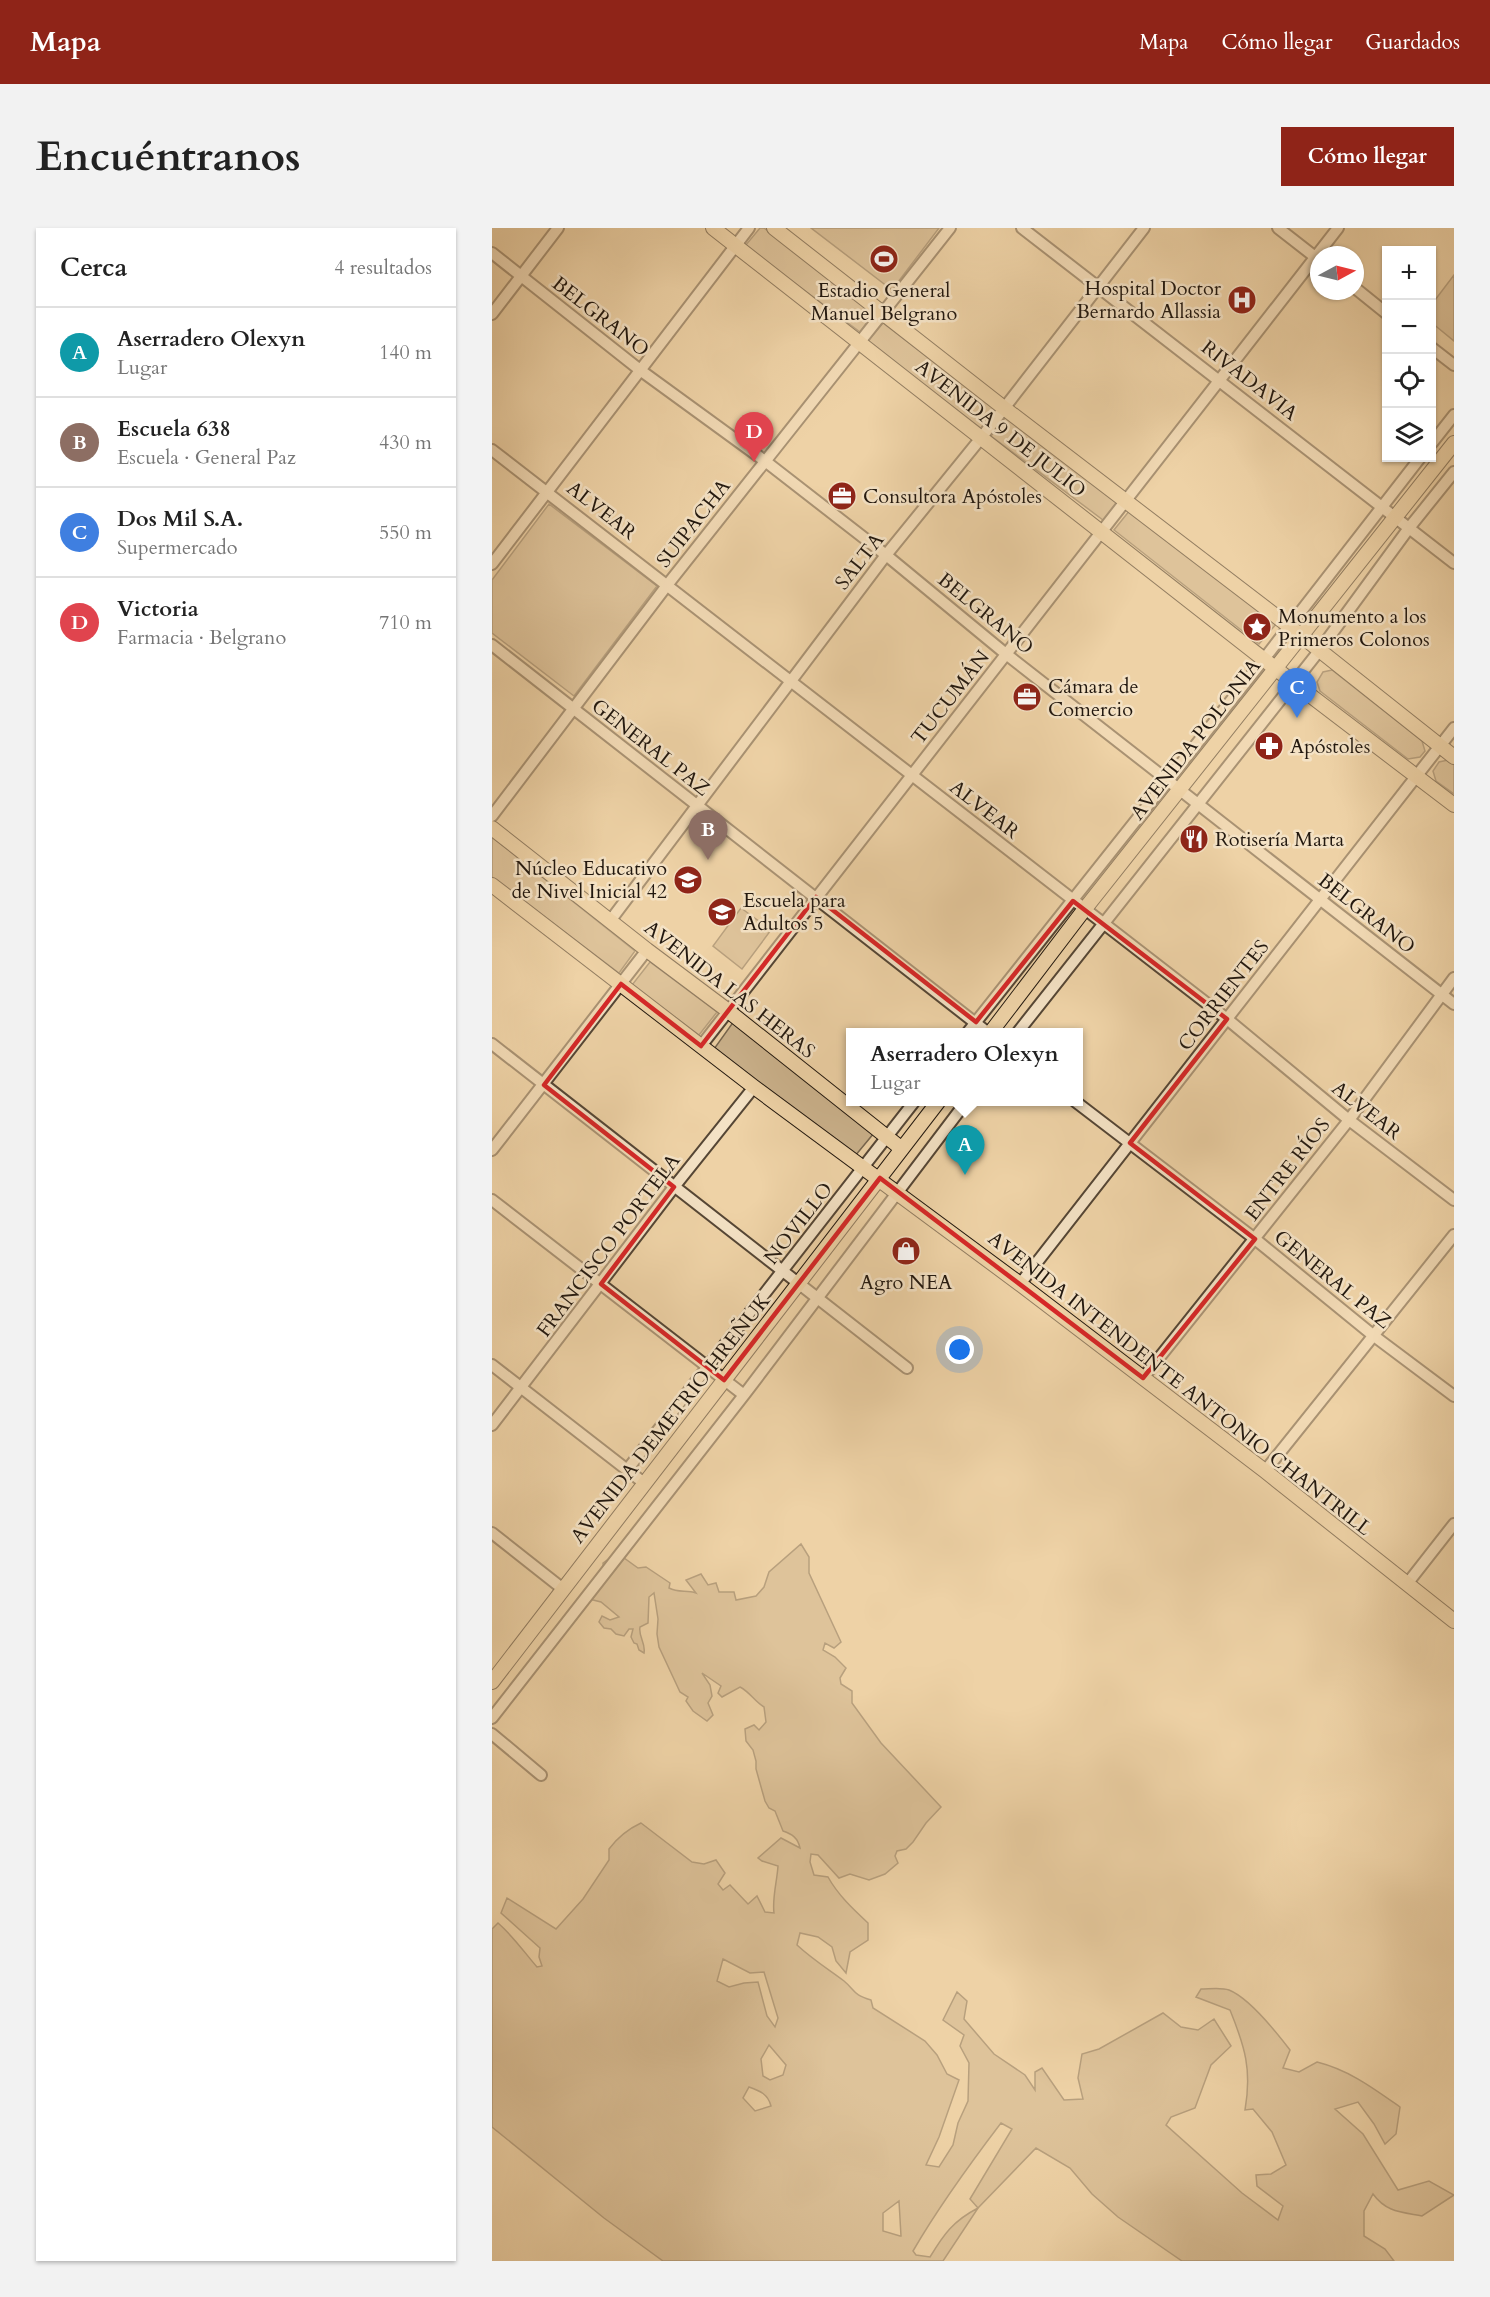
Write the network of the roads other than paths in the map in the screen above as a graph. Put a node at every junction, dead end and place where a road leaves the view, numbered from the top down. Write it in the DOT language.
graph roads {
  1 [pos="558,228"];
  2 [pos="713,228"];
  3 [pos="749,228"];
  4 [pos="774,228"];
  5 [pos="950,228"];
  6 [pos="1022,228"];
  7 [pos="1144,228"];
  8 [pos="1278,228"];
  9 [pos="1338,228"];
  10 [pos="736,245"];
  11 [pos="1326,246"];
  12 [pos="492,253"];
  13 [pos="1310,253"];
  14 [pos="1310,268"];
  15 [pos="522,276"];
  16 [pos="1100,288"];
  17 [pos="1364,295"];
  18 [pos="1382,310"];
  19 [pos="492,314"];
  20 [pos="882,314"];
  21 [pos="859,343"];
  22 [pos="1436,352"];
  23 [pos="1454,365"];
  24 [pos="640,370"];
  25 [pos="1219,379"];
  26 [pos="1004,408"];
  27 [pos="1454,415"];
  28 [pos="1436,437"];
  29 [pos="981,438"];
  30 [pos="1454,443"];
  31 [pos="492,450"];
  32 [pos="765,460"];
  33 [pos="1417,462"];
  34 [pos="1454,472"];
  35 [pos="548,492"];
  36 [pos="1127,501"];
  37 [pos="1382,505"];
  38 [pos="1395,516"];
  39 [pos="1409,528"];
  40 [pos="1103,532"];
  41 [pos="886,555"];
  42 [pos="1454,562"];
  43 [pos="492,564"];
  44 [pos="668,584"];
  45 [pos="1289,626"];
  46 [pos="1302,637"];
  47 [pos="492,645"];
  48 [pos="1319,651"];
  49 [pos="1006,654"];
  50 [pos="1264,659"];
  51 [pos="1276,668"];
  52 [pos="790,681"];
  53 [pos="1294,683"];
  54 [pos="574,709"];
  55 [pos="1454,728"];
  56 [pos="1440,746"];
  57 [pos="1454,757"];
  58 [pos="912,776"];
  59 [pos="1417,776"];
  60 [pos="1167,780"];
  61 [pos="1180,791"];
  62 [pos="1198,805"];
  63 [pos="1454,805"];
  64 [pos="698,806"];
  65 [pos="492,816"];
  66 [pos="492,828"];
  67 [pos="492,885"];
  68 [pos="816,897"];
  69 [pos="1320,899"];
  70 [pos="1079,906"];
  71 [pos="610,921"];
  72 [pos="1103,923"];
  73 [pos="647,950"];
  74 [pos="1454,978"];
  75 [pos="621,984"];
  76 [pos="1441,994"];
  77 [pos="1454,1004"];
  78 [pos="727,1010"];
  79 [pos="1227,1019"];
  80 [pos="976,1023"];
  81 [pos="972,1028"];
  82 [pos="983,1028"];
  83 [pos="992,1028"];
  84 [pos="1021,1028"];
  85 [pos="492,1044"];
  86 [pos="701,1046"];
  87 [pos="544,1085"];
  88 [pos="754,1087"];
  89 [pos="846,1104"];
  90 [pos="848,1106"];
  91 [pos="910,1106"];
  92 [pos="934,1106"];
  93 [pos="962,1106"];
  94 [pos="1082,1106"];
  95 [pos="1348,1120"];
  96 [pos="887,1137"];
  97 [pos="1130,1143"];
  98 [pos="902,1149"];
  99 [pos="492,1150"];
  100 [pos="864,1167"];
  101 [pos="880,1178"];
  102 [pos="674,1187"];
  103 [pos="898,1192"];
  104 [pos="492,1200"];
  105 [pos="1454,1200"];
  106 [pos="1454,1235"];
  107 [pos="1256,1239"];
  108 [pos="783,1271"];
  109 [pos="601,1284"];
  110 [pos="799,1284"];
  111 [pos="1020,1284"];
  112 [pos="816,1298"];
  113 [pos="1374,1336"];
  114 [pos="492,1365"];
  115 [pos="708,1367"];
  116 [pos="907,1368"];
  117 [pos="1143,1378"];
  118 [pos="724,1380"];
  119 [pos="521,1388"];
  120 [pos="744,1395"];
  121 [pos="1454,1396"];
  122 [pos="492,1425"];
  123 [pos="627,1470"];
  124 [pos="1265,1472"];
  125 [pos="644,1483"];
  126 [pos="1454,1524"];
  127 [pos="492,1533"];
  128 [pos="1407,1584"];
  129 [pos="563,1588"];
  130 [pos="1454,1621"];
  131 [pos="492,1682"];
  132 [pos="492,1718"];
  133 [pos="492,1734"];
  134 [pos="540,1775"];
  1 -- 15 [label="street"];
  2 -- 10 [label="main road, AVENIDA 9 DE JULIO"];
  3 -- 10 [label="street"];
  4 -- 20 [label="main road, AVENIDA 9 DE JULIO"];
  5 -- 20 [label="street, SUIPACHA"];
  6 -- 16 [label="street, RIVADAVIA"];
  7 -- 16 [label="street, SALTA"];
  8 -- 13 [label="street"];
  9 -- 11 [label="street, TUCUMÁN"];
  10 -- 21 [label="main road, AVENIDA 9 DE JULIO"];
  10 -- 24 [label="street"];
  12 -- 15 [label="street, BELGRANO"];
  14 -- 25 [label="street, TUCUMÁN"];
  15 -- 19 [label="street"];
  15 -- 24 [label="street, BELGRANO"];
  16 -- 25 [label="street, RIVADAVIA"];
  16 -- 26 [label="street, SALTA"];
  17 -- 18 [label="street"];
  20 -- 21 [label="street, SUIPACHA"];
  20 -- 26 [label="main road, AVENIDA 9 DE JULIO"];
  21 -- 29 [label="main road, AVENIDA 9 DE JULIO"];
  21 -- 32 [label="street, SUIPACHA"];
  22 -- 23 [label="street"];
  24 -- 32 [label="street, BELGRANO"];
  24 -- 35 [label="street"];
  25 -- 36 [label="street, TUCUMÁN"];
  25 -- 37 [label="street, RIVADAVIA"];
  26 -- 29 [label="street, SALTA"];
  26 -- 36 [label="main road, AVENIDA 9 DE JULIO"];
  27 -- 28 [label="street"];
  29 -- 40 [label="main road, AVENIDA 9 DE JULIO"];
  29 -- 41 [label="street, SALTA"];
  30 -- 38 [label="main road, AVENIDA POLONIA"];
  31 -- 35 [label="street, ALVEAR"];
  32 -- 41 [label="street, BELGRANO"];
  32 -- 44 [label="street, SUIPACHA"];
  33 -- 37 [label="street, AVENIDA POLONIA"];
  34 -- 39 [label="street"];
  35 -- 43 [label="street"];
  35 -- 44 [label="street, ALVEAR"];
  36 -- 40 [label="street, TUCUMÁN"];
  36 -- 45 [label="main road, AVENIDA 9 DE JULIO"];
  37 -- 38 [label="street, RIVADAVIA"];
  37 -- 45 [label="street, AVENIDA POLONIA"];
  38 -- 39 [label="street, RIVADAVIA"];
  38 -- 46 [label="main road, AVENIDA POLONIA"];
  39 -- 42 [label="street, RIVADAVIA"];
  39 -- 48 [label="street"];
  40 -- 49 [label="street, TUCUMÁN"];
  40 -- 50 [label="main road, AVENIDA 9 DE JULIO"];
  41 -- 49 [label="street, BELGRANO"];
  41 -- 52 [label="street, SALTA"];
  44 -- 52 [label="street, ALVEAR"];
  44 -- 54 [label="street, SUIPACHA"];
  45 -- 46 [label="main road, AVENIDA 9 DE JULIO"];
  45 -- 50 [label="street, AVENIDA POLONIA"];
  46 -- 48 [label="main road, AVENIDA 9 DE JULIO"];
  46 -- 51 [label="main road, AVENIDA POLONIA"];
  47 -- 54 [label="street, GENERAL PAZ"];
  48 -- 53 [label="street"];
  48 -- 56 [label="main road, AVENIDA 9 DE JULIO"];
  49 -- 58 [label="street, TUCUMÁN"];
  49 -- 60 [label="street, BELGRANO"];
  50 -- 51 [label="main road, AVENIDA 9 DE JULIO"];
  50 -- 60 [label="street, AVENIDA POLONIA"];
  51 -- 53 [label="main road, AVENIDA 9 DE JULIO"];
  51 -- 61 [label="main road, AVENIDA POLONIA"];
  52 -- 58 [label="street, ALVEAR"];
  52 -- 64 [label="street, SALTA"];
  53 -- 59 [label="main road, AVENIDA 9 DE JULIO"];
  53 -- 62 [label="street"];
  54 -- 64 [label="street, GENERAL PAZ"];
  54 -- 65 [label="street, SUIPACHA"];
  55 -- 56 [label="street, CORRIENTES"];
  56 -- 57 [label="main road, AVENIDA 9 DE JULIO"];
  56 -- 59 [label="street, CORRIENTES"];
  58 -- 68 [label="street, TUCUMÁN"];
  58 -- 70 [label="street, ALVEAR"];
  59 -- 63 [label="main road, AVENIDA 9 DE JULIO"];
  59 -- 69 [label="street, CORRIENTES"];
  60 -- 61 [label="street, BELGRANO"];
  60 -- 70 [label="street, AVENIDA POLONIA"];
  61 -- 62 [label="street, BELGRANO"];
  61 -- 70 [label="main road, AVENIDA POLONIA"];
  62 -- 69 [label="street, BELGRANO"];
  62 -- 72 [label="street"];
  64 -- 68 [label="street, GENERAL PAZ"];
  64 -- 71 [label="street, SALTA"];
  66 -- 71 [label="main road, AVENIDA LAS HERAS"];
  67 -- 75 [label="main road"];
  68 -- 78 [label="street, TUCUMÁN"];
  68 -- 80 [label="street, GENERAL PAZ"];
  69 -- 76 [label="street, BELGRANO"];
  69 -- 79 [label="street, CORRIENTES"];
  70 -- 72 [label="street, ALVEAR"];
  70 -- 80 [label="street, AVENIDA POLONIA"];
  70 -- 83 [label="main road, AVENIDA POLONIA"];
  71 -- 73 [label="main road, AVENIDA LAS HERAS"];
  72 -- 79 [label="street, ALVEAR"];
  72 -- 84 [label="street"];
  73 -- 75 [label="street"];
  73 -- 78 [label="main road, AVENIDA LAS HERAS"];
  74 -- 76 [label="street, ENTRE RÍOS"];
  75 -- 86 [label="main road"];
  75 -- 87 [label="street"];
  76 -- 77 [label="street, BELGRANO"];
  76 -- 95 [label="street, ENTRE RÍOS"];
  78 -- 86 [label="street, TUCUMÁN"];
  78 -- 89 [label="main road, AVENIDA LAS HERAS"];
  79 -- 95 [label="street, ALVEAR"];
  79 -- 97 [label="street, CORRIENTES"];
  80 -- 81 [label="street, AVENIDA POLONIA"];
  80 -- 82 [label="street, GENERAL PAZ"];
  85 -- 87 [label="street"];
  86 -- 88 [label="main road"];
  87 -- 99 [label="street"];
  87 -- 102 [label="street"];
  88 -- 100 [label="main road"];
  88 -- 102 [label="street, FRANCISCO PORTELA"];
  90 -- 96 [label="main road, AVENIDA LAS HERAS"];
  91 -- 96 [label="street"];
  92 -- 98 [label="main road"];
  93 -- 103 [label="street"];
  94 -- 97 [label="street, GENERAL PAZ"];
  95 -- 105 [label="street, ALVEAR"];
  95 -- 107 [label="street, ENTRE RÍOS"];
  96 -- 98 [label="main road, AVENIDA LAS HERAS"];
  96 -- 100 [label="street, NOVILLO"];
  97 -- 107 [label="street, GENERAL PAZ"];
  97 -- 111 [label="street, CORRIENTES"];
  98 -- 101 [label="main road"];
  100 -- 101 [label="main road, AVENIDA INTENDENTE ANTONIO CHANTRILL"];
  100 -- 108 [label="street, NOVILLO"];
  101 -- 103 [label="main road, AVENIDA INTENDENTE ANTONIO CHANTRILL"];
  101 -- 110 [label="main road, AVENIDA DEMETRIO HREÑUK"];
  102 -- 108 [label="street"];
  102 -- 109 [label="street, FRANCISCO PORTELA"];
  103 -- 111 [label="main road, AVENIDA INTENDENTE ANTONIO CHANTRILL"];
  103 -- 112 [label="street"];
  104 -- 109 [label="street"];
  106 -- 113 [label="street"];
  107 -- 113 [label="street, GENERAL PAZ"];
  107 -- 117 [label="street, ENTRE RÍOS"];
  108 -- 110 [label="street"];
  108 -- 115 [label="street, NOVILLO"];
  109 -- 115 [label="street"];
  109 -- 119 [label="street, FRANCISCO PORTELA"];
  110 -- 112 [label="street"];
  110 -- 118 [label="main road, AVENIDA DEMETRIO HREÑUK"];
  111 -- 117 [label="main road, AVENIDA INTENDENTE ANTONIO CHANTRILL"];
  112 -- 116 [label="street"];
  112 -- 120 [label="street"];
  113 -- 121 [label="street, GENERAL PAZ"];
  113 -- 124 [label="street"];
  114 -- 119 [label="street"];
  115 -- 118 [label="street"];
  115 -- 123 [label="street, NOVILLO"];
  117 -- 124 [label="main road, AVENIDA INTENDENTE ANTONIO CHANTRILL"];
  118 -- 120 [label="street"];
  118 -- 125 [label="main road, AVENIDA DEMETRIO HREÑUK"];
  119 -- 122 [label="street, FRANCISCO PORTELA"];
  119 -- 123 [label="street"];
  120 -- 132 [label="street"];
  123 -- 125 [label="street"];
  124 -- 128 [label="main road, AVENIDA INTENDENTE ANTONIO CHANTRILL"];
  125 -- 129 [label="main road, AVENIDA DEMETRIO HREÑUK"];
  126 -- 128 [label="street"];
  127 -- 129 [label="street"];
  128 -- 130 [label="main road, AVENIDA INTENDENTE ANTONIO CHANTRILL"];
  129 -- 131 [label="main road, AVENIDA DEMETRIO HREÑUK"];
  133 -- 134 [label="street"];
}
